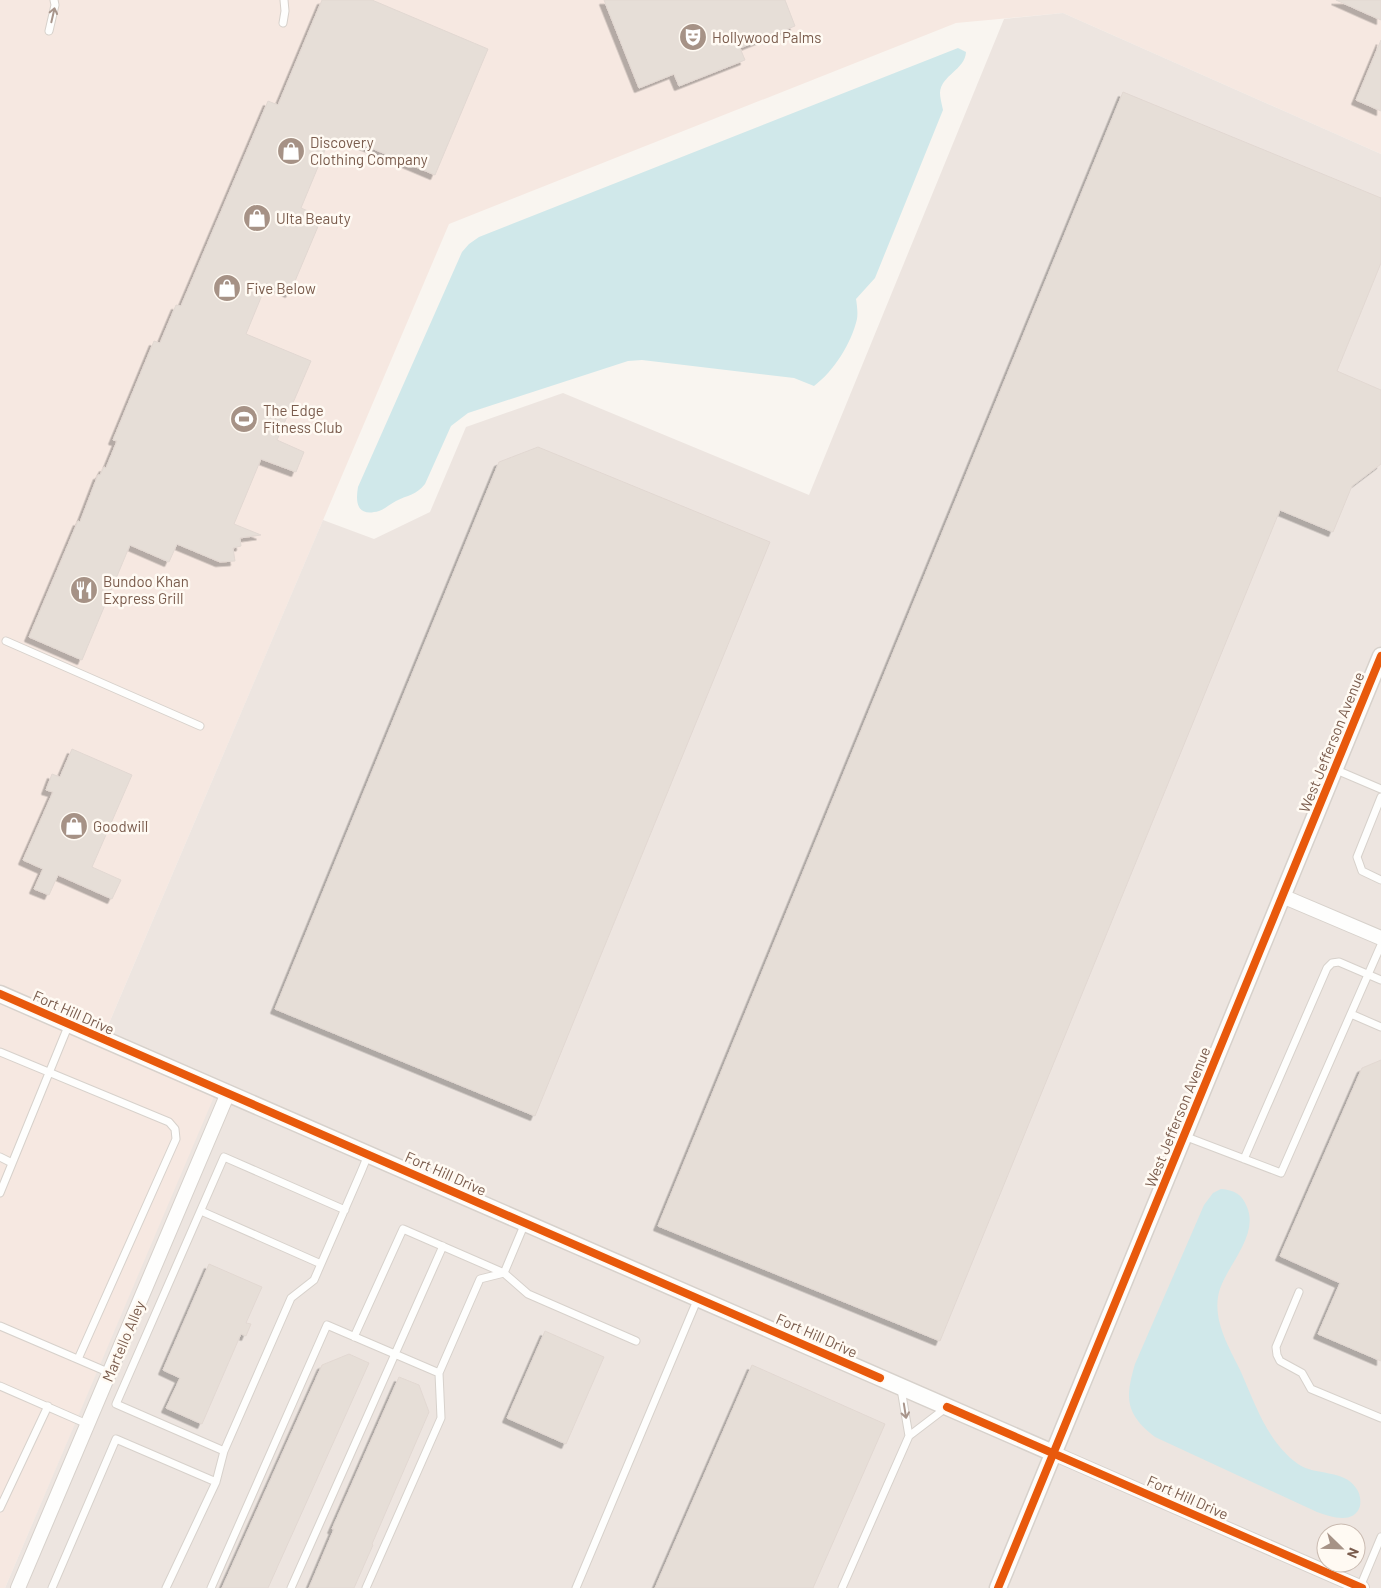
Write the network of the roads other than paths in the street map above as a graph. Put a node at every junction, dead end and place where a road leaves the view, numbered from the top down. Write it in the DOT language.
graph roads {
  1 [pos="54,0"];
  2 [pos="284,0"];
  3 [pos="283,22"];
  4 [pos="49,31"];
  5 [pos="6,641"];
  6 [pos="1381,656"];
  7 [pos="200,726"];
  8 [pos="1334,769"];
  9 [pos="1381,789"];
  10 [pos="1381,797"];
  11 [pos="1381,880"];
  12 [pos="1282,896"];
  13 [pos="1381,938"];
  14 [pos="1381,945"];
  15 [pos="1368,975"];
  16 [pos="1381,980"];
  17 [pos="0,994"];
  18 [pos="1351,1014"];
  19 [pos="69,1024"];
  20 [pos="1381,1027"];
  21 [pos="0,1052"];
  22 [pos="49,1074"];
  23 [pos="228,1093"];
  24 [pos="1184,1136"];
  25 [pos="368,1155"];
  26 [pos="0,1157"];
  27 [pos="1244,1159"];
  28 [pos="12,1163"];
  29 [pos="0,1193"];
  30 [pos="344,1210"];
  31 [pos="201,1211"];
  32 [pos="526,1223"];
  33 [pos="443,1246"];
  34 [pos="321,1264"];
  35 [pos="504,1273"];
  36 [pos="1299,1292"];
  37 [pos="698,1298"];
  38 [pos="0,1326"];
  39 [pos="354,1337"];
  40 [pos="636,1341"];
  41 [pos="395,1354"];
  42 [pos="78,1359"];
  43 [pos="439,1373"];
  44 [pos="110,1374"];
  45 [pos="0,1386"];
  46 [pos="901,1387"];
  47 [pos="48,1406"];
  48 [pos="947,1407"];
  49 [pos="1381,1418"];
  50 [pos="87,1424"];
  51 [pos="909,1436"];
  52 [pos="224,1451"];
  53 [pos="1054,1453"];
  54 [pos="216,1482"];
  55 [pos="0,1508"];
  56 [pos="1381,1538"];
  57 [pos="18,1588"];
  58 [pos="52,1588"];
  59 [pos="166,1588"];
  60 [pos="211,1588"];
  61 [pos="291,1588"];
  62 [pos="366,1588"];
  63 [pos="576,1588"];
  64 [pos="842,1588"];
  65 [pos="998,1588"];
  66 [pos="1361,1588"];
  4 -- 1 [label="lane, one-way"];
  2 -- 3 [label="lane"];
  5 -- 7 [label="lane"];
  6 -- 8 [label="street, West Jefferson Avenue"];
  8 -- 9 [label="lane"];
  8 -- 12 [label="street, West Jefferson Avenue"];
  10 -- 11 [label="lane"];
  12 -- 13 [label="street"];
  12 -- 24 [label="street, West Jefferson Avenue"];
  14 -- 15 [label="lane"];
  15 -- 16 [label="lane"];
  15 -- 18 [label="lane"];
  15 -- 27 [label="lane"];
  17 -- 19 [label="street, Fort Hill Drive"];
  18 -- 20 [label="lane"];
  18 -- 27 [label="lane"];
  19 -- 22 [label="lane"];
  19 -- 23 [label="street, Fort Hill Drive"];
  21 -- 22 [label="lane"];
  22 -- 28 [label="lane"];
  22 -- 42 [label="lane"];
  23 -- 25 [label="street, Fort Hill Drive"];
  23 -- 44 [label="street, Martello Alley"];
  24 -- 27 [label="lane"];
  24 -- 53 [label="street, West Jefferson Avenue"];
  25 -- 30 [label="lane"];
  25 -- 32 [label="street, Fort Hill Drive"];
  26 -- 28 [label="lane"];
  28 -- 29 [label="lane"];
  30 -- 31 [label="lane"];
  30 -- 34 [label="lane"];
  31 -- 34 [label="lane"];
  31 -- 52 [label="lane"];
  32 -- 35 [label="lane"];
  32 -- 37 [label="street, Fort Hill Drive"];
  33 -- 35 [label="lane"];
  33 -- 39 [label="lane"];
  33 -- 41 [label="lane"];
  34 -- 52 [label="lane"];
  35 -- 40 [label="lane"];
  35 -- 43 [label="lane"];
  36 -- 49 [label="lane"];
  37 -- 46 [label="street, Fort Hill Drive"];
  37 -- 63 [label="lane"];
  38 -- 42 [label="lane"];
  39 -- 41 [label="lane"];
  39 -- 60 [label="lane"];
  41 -- 43 [label="lane"];
  41 -- 61 [label="lane"];
  42 -- 44 [label="lane"];
  43 -- 62 [label="lane"];
  44 -- 50 [label="street, Martello Alley"];
  45 -- 47 [label="lane"];
  46 -- 48 [label="street, Fort Hill Drive"];
  46 -- 51 [label="lane, one-way"];
  47 -- 50 [label="lane"];
  47 -- 55 [label="lane"];
  48 -- 51 [label="lane"];
  48 -- 53 [label="street, Fort Hill Drive"];
  50 -- 57 [label="street, Martello Alley"];
  51 -- 64 [label="lane"];
  52 -- 54 [label="lane"];
  53 -- 65 [label="street, West Jefferson Avenue"];
  53 -- 66 [label="street, Fort Hill Drive"];
  54 -- 58 [label="lane"];
  54 -- 59 [label="lane"];
  56 -- 66 [label="lane"];
}
